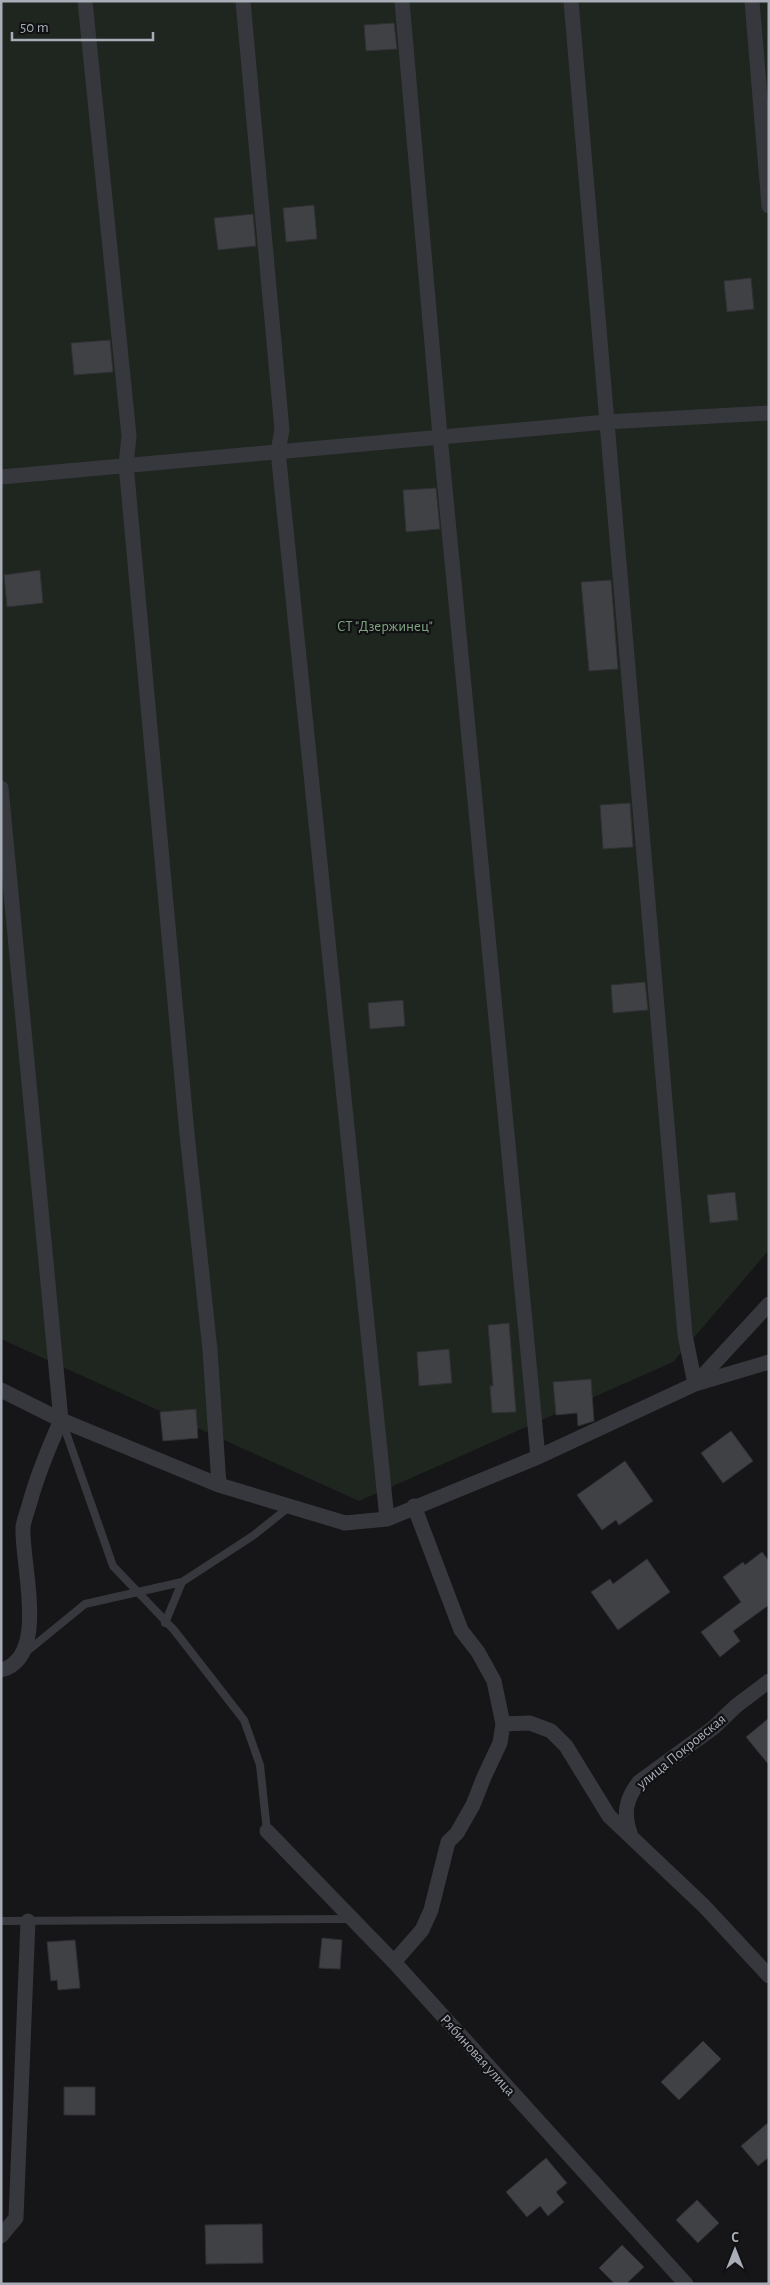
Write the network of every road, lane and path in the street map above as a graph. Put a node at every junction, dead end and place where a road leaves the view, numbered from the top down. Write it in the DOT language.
graph roads {
  1 [pos="85,1"];
  2 [pos="243,1"];
  3 [pos="402,1"];
  4 [pos="571,1"];
  5 [pos="752,1"];
  6 [pos="769,206"];
  7 [pos="769,413"];
  8 [pos="606,422"];
  9 [pos="440,436"];
  10 [pos="278,451"];
  11 [pos="126,464"];
  12 [pos="1,477"];
  13 [pos="1,788"];
  14 [pos="769,1304"];
  15 [pos="769,1362"];
  16 [pos="696,1384"];
  17 [pos="1,1390"];
  18 [pos="61,1420"];
  19 [pos="538,1457"];
  20 [pos="218,1485"];
  21 [pos="289,1506"];
  22 [pos="414,1506"];
  23 [pos="387,1519"];
  24 [pos="182,1582"];
  25 [pos="136,1591"];
  26 [pos="165,1623"];
  27 [pos="24,1654"];
  28 [pos="1,1670"];
  29 [pos="769,1681"];
  30 [pos="503,1724"];
  31 [pos="267,1831"];
  32 [pos="631,1836"];
  33 [pos="349,1918"];
  34 [pos="1,1921"];
  35 [pos="28,1921"];
  36 [pos="394,1962"];
  37 [pos="769,1976"];
  38 [pos="1,2236"];
  39 [pos="686,2284"];
  1 -- 11 [label="street"];
  2 -- 10 [label="street"];
  3 -- 9 [label="street"];
  4 -- 8 [label="street"];
  5 -- 6 [label="street"];
  7 -- 8 [label="street"];
  8 -- 9 [label="street"];
  8 -- 16 [label="street"];
  9 -- 10 [label="street"];
  9 -- 19 [label="street"];
  10 -- 11 [label="street"];
  10 -- 23 [label="street"];
  11 -- 12 [label="street"];
  11 -- 20 [label="street"];
  13 -- 18 [label="street"];
  14 -- 16 [label="street"];
  15 -- 16 [label="street"];
  16 -- 19 [label="street"];
  17 -- 18 [label="street"];
  18 -- 20 [label="street"];
  18 -- 25 [label="lane"];
  18 -- 27 [label="street"];
  19 -- 22 [label="street"];
  20 -- 21 [label="street"];
  21 -- 23 [label="street"];
  21 -- 24 [label="lane"];
  22 -- 23 [label="street"];
  22 -- 30 [label="street"];
  24 -- 25 [label="lane"];
  24 -- 26 [label="lane"];
  25 -- 26 [label="lane"];
  25 -- 27 [label="lane"];
  26 -- 31 [label="lane"];
  27 -- 28 [label="street"];
  29 -- 32 [label="street, улица Покровская"];
  30 -- 32 [label="street"];
  30 -- 36 [label="street"];
  31 -- 33 [label="street, Рябиновая улица"];
  32 -- 37 [label="street"];
  33 -- 35 [label="lane"];
  33 -- 36 [label="street, Рябиновая улица"];
  34 -- 35 [label="lane"];
  35 -- 38 [label="street"];
  36 -- 39 [label="street, Рябиновая улица"];
}
